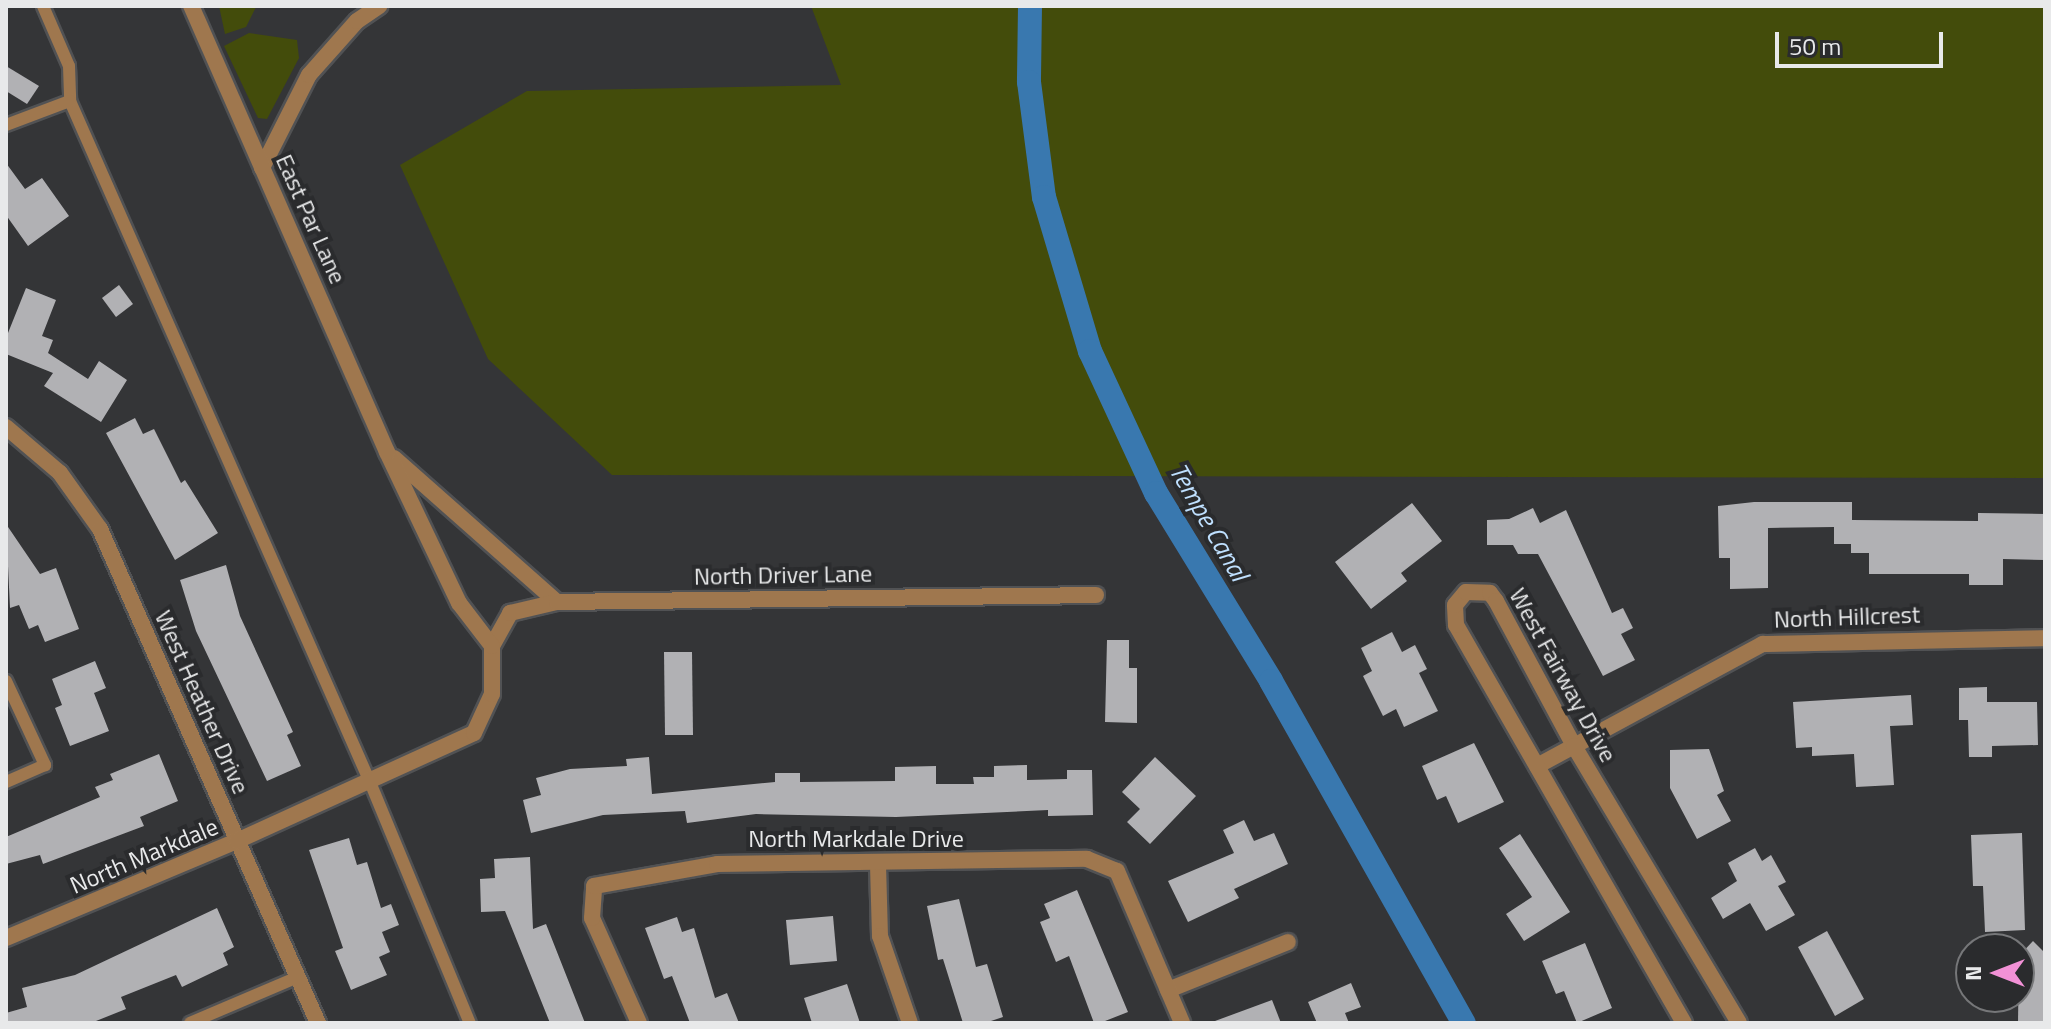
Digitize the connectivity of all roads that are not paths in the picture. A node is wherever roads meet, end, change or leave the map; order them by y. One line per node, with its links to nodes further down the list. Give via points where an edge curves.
1 (43, 6): 4 (lane, via 69,66)
2 (191, 6): 6 (street, East Par Lane)
3 (379, 6): 6 (street, via 357,21 309,75)
4 (70, 101): 5 (lane); 17 (lane)
5 (6, 125)
6 (262, 168): 8 (street, East Par Lane)
7 (6, 427): 18 (street, West Heather Drive, via 60,473 100,529)
8 (387, 452): 10 (street, East Par Lane); 12 (street, East Par Lane, via 459,603)
9 (1096, 595): 10 (street, North Driver Lane)
10 (557, 602): 12 (street, North Driver Lane, via 510,613)
11 (2045, 638): 14 (street, North Hillcrest, via 1763,644)
12 (492, 646): 17 (street, North Markdale, via 492,694 474,733)
13 (6, 681): 16 (lane, via 45,765)
14 (1574, 746): 15 (street, North Hillcrest); 15 (street, West Fairway Drive, via 1496,601 1478,589 1466,592 1455,605 1456,625); 31 (street, West Fairway Drive)
15 (1537, 766): 30 (street, West Fairway Drive)
16 (6, 782)
17 (370, 782): 18 (street, North Markdale); 26 (lane)
18 (237, 841): 20 (street, North Markdale); 22 (street, West Heather Drive)
19 (878, 865): 23 (street, North Markdale Drive, via 1087,859 1117,871); 27 (street, North Markdale Drive, via 717,864 594,886 592,918); 28 (street, via 880,936)
20 (6, 938)
21 (1288, 942): 23 (street)
22 (298, 977): 24 (lane); 25 (street, West Heather Drive)
23 (1168, 990): 29 (street)
24 (190, 1023)
25 (318, 1023)
26 (470, 1023)
27 (639, 1023)
28 (910, 1023)
29 (1182, 1023)
30 (1684, 1023)
31 (1739, 1023)

